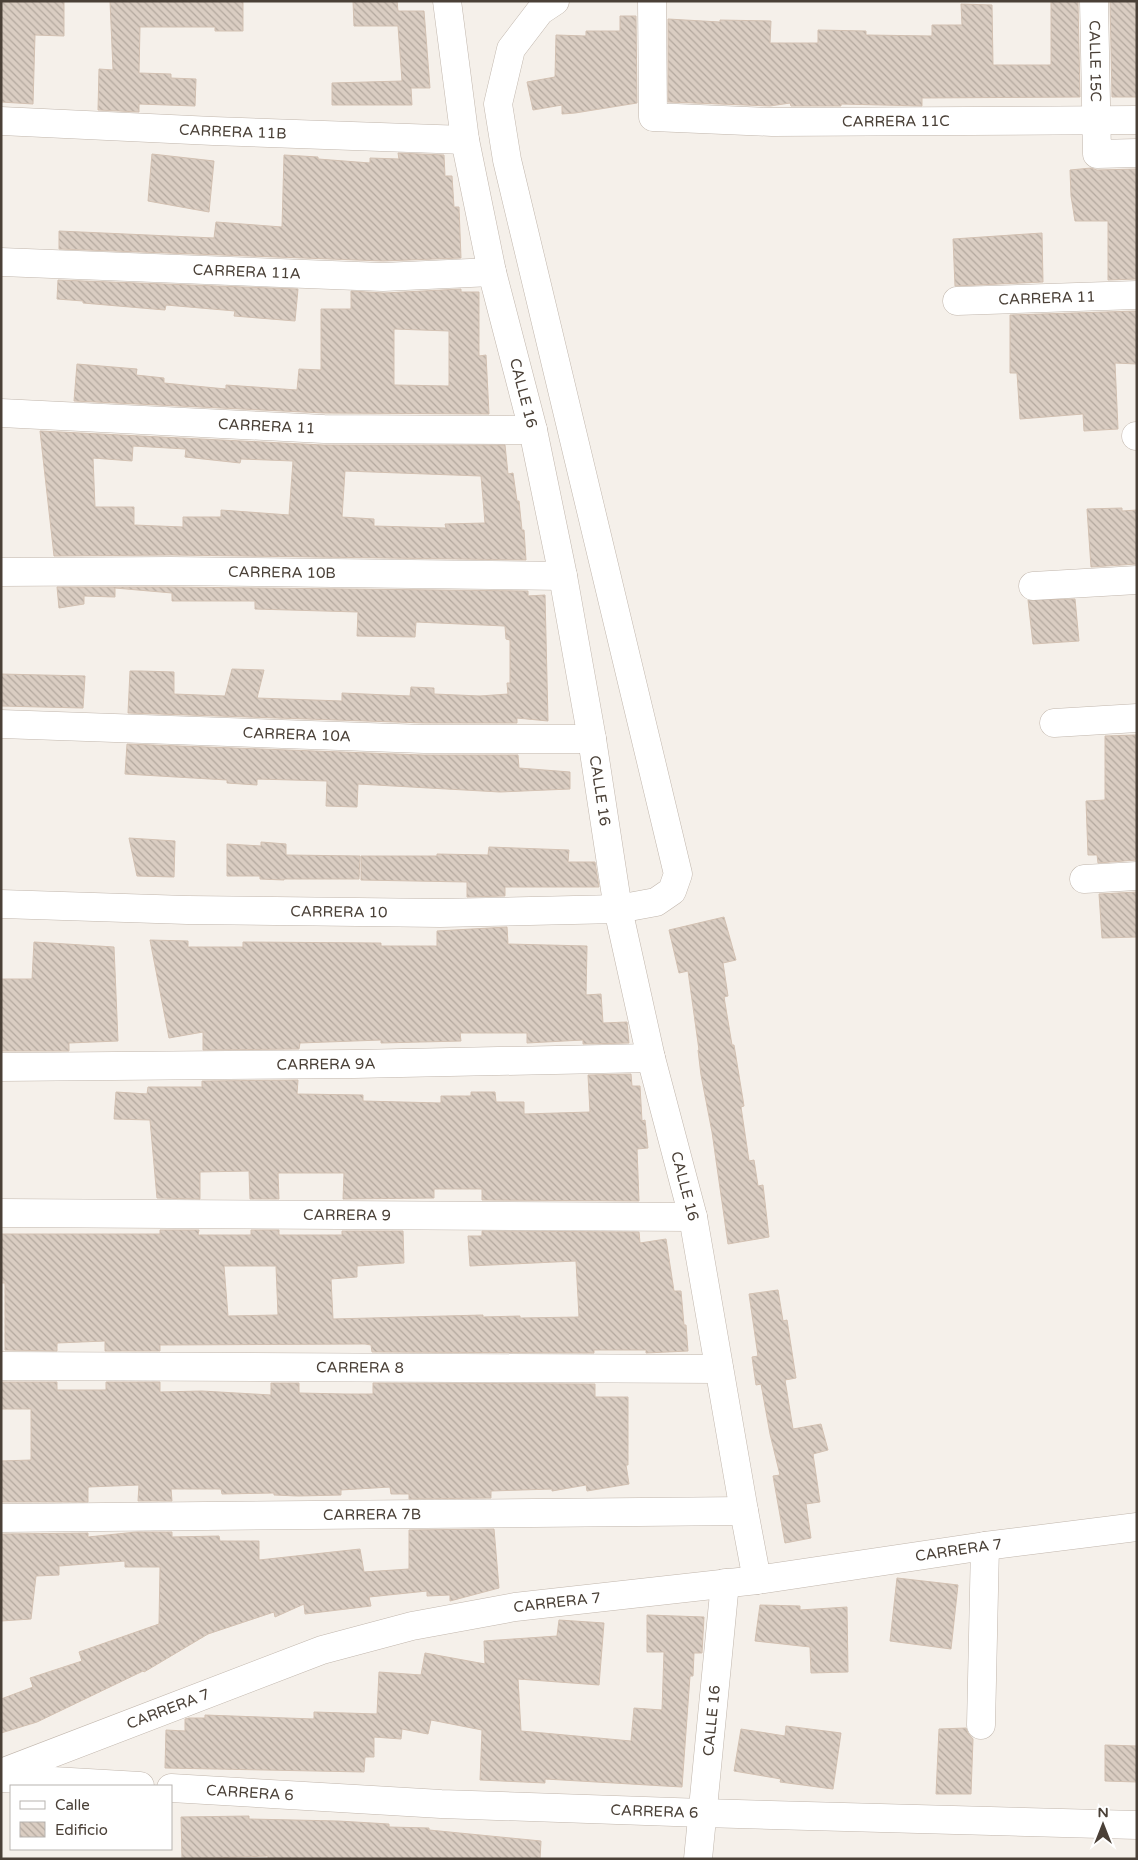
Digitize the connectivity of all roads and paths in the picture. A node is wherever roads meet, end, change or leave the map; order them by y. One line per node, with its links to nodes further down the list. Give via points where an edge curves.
1 (446, 1): 8 (street, CALLE 16)
2 (555, 1): 27 (street, CARRERA 10, via 540,11 511,49 498,104 509,170 678,874 672,891 656,902)
3 (652, 1): 6 (street, CARRERA 11C, via 653,117 772,122)
4 (1094, 1): 6 (street, CALLE 15C)
5 (1, 120): 8 (street, CARRERA 11B)
6 (1096, 120): 7 (street, CARRERA 11C); 9 (street, CALLE 15C, via 1097,154)
7 (1137, 120)
8 (465, 140): 11 (street, CALLE 16)
9 (1137, 153)
10 (1, 262): 11 (street, CARRERA 11A, via 383,277)
11 (492, 272): 15 (street, CALLE 16)
12 (1137, 295): 13 (street, CARRERA 11)
13 (957, 302)
14 (1, 413): 15 (street, CARRERA 11, via 324,429)
15 (533, 430): 17 (street, CALLE 16)
16 (1, 572): 17 (street, CARRERA 10B)
17 (563, 576): 23 (street, CALLE 16)
18 (1137, 580): 19 (street)
19 (1033, 586)
20 (1137, 718): 21 (street)
21 (1054, 723)
22 (1, 724): 23 (street, CARRERA 10A, via 424,739)
23 (592, 739): 27 (street, CALLE 16)
24 (1137, 876): 25 (street)
25 (1084, 879)
26 (1, 904): 27 (street, CARRERA 10, via 440,913)
27 (618, 908): 28 (street, CALLE 16)
28 (651, 1058): 29 (street, CARRERA 9A); 31 (street, CALLE 16)
29 (1, 1067)
30 (1, 1213): 31 (street, CARRERA 9)
31 (693, 1217): 33 (street, CALLE 16)
32 (1, 1366): 33 (street, CARRERA 8)
33 (719, 1368): 34 (street, CALLE 16)
34 (744, 1511): 35 (street, CARRERA 7B); 38 (street, CALLE 16)
35 (1, 1518)
36 (1137, 1527): 37 (street, CARRERA 7)
37 (985, 1546): 38 (street, CARRERA 7); 40 (street)
38 (758, 1580): 39 (street, CARRERA 7)
39 (725, 1583): 41 (street, CARRERA 7, via 515,1607 412,1626 322,1650); 45 (street, CALLE 16)
40 (981, 1725)
41 (1, 1773)
42 (1, 1778): 43 (street)
43 (123, 1785)
44 (172, 1788): 45 (street, CARRERA 6, via 441,1804)
45 (703, 1813): 46 (street, CARRERA 6); 47 (street, CALLE 16)
46 (1137, 1825)
47 (698, 1859)

